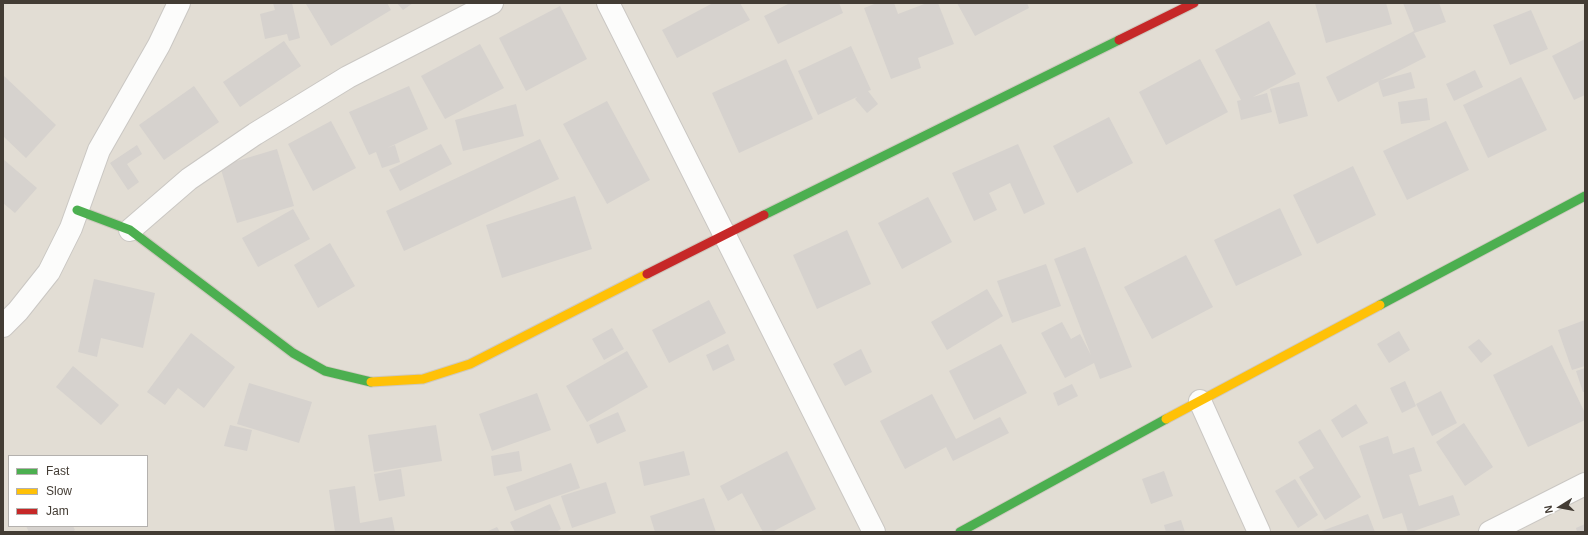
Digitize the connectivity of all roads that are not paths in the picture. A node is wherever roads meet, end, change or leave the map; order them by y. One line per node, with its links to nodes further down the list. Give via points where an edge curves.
1 (179, 3): 6 (street, via 159,45 99,150)
2 (492, 3): 7 (street, via 348,76 255,134 189,179)
3 (608, 3): 8 (street)
4 (1194, 3): 8 (street)
5 (1585, 196): 10 (street)
6 (77, 210): 7 (street); 9 (street, via 49,272)
7 (130, 230): 8 (street, via 293,352 325,371 369,382 422,379 470,364)
8 (725, 234): 12 (street)
9 (3, 326)
10 (1200, 402): 13 (street); 14 (street)
11 (1585, 484): 15 (street)
12 (874, 532)
13 (960, 532)
14 (1259, 532)
15 (1490, 532)

